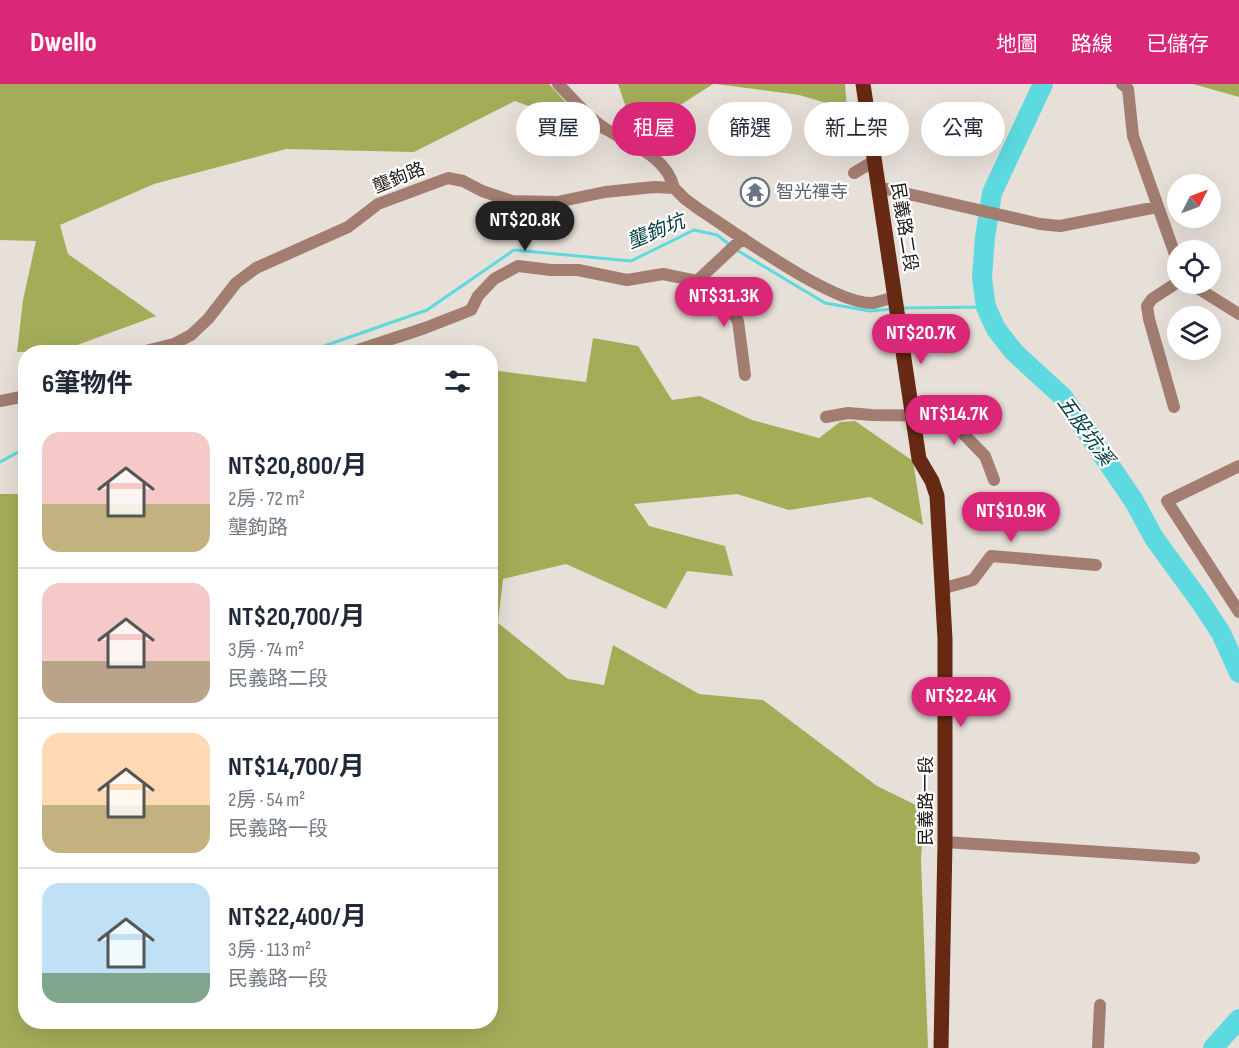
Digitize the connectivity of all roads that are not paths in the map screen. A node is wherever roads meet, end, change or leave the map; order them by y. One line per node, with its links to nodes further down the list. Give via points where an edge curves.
1 (558, 84): 7 (street, via 596,122 649,154 665,169)
2 (863, 84): 4 (main road, 民義路二段)
3 (1122, 84): 8 (street, via 1128,89 1133,136)
4 (874, 161): 5 (street); 6 (main road, 民義路二段)
5 (854, 173)
6 (878, 187): 8 (street, via 1060,226); 14 (main road, 民義路二段)
7 (674, 188): 10 (street); 16 (street, 壟鉤路, via 604,192 557,202 512,201 448,178 378,204 348,227 256,268 236,283 192,335)
8 (1157, 207): 9 (street)
9 (1169, 240)
10 (736, 244): 11 (street); 14 (street, via 851,299)
11 (697, 281): 17 (street, via 663,274 627,280 578,270 518,266 494,279 471,310); 18 (street, via 726,301 738,321)
12 (1167, 289): 21 (street, via 1147,306)
13 (1205, 294): 15 (street)
14 (896, 307): 22 (main road, 民義路二段)
15 (1239, 314)
16 (170, 345)
17 (373, 345)
18 (745, 375)
19 (18, 398): 20 (street)
20 (0, 401)
21 (1174, 407)
22 (912, 416): 23 (street, via 848,413); 25 (street, via 946,416 985,456); 27 (main road, 民義路一段, via 919,459 937,496)
23 (826, 417)
24 (1239, 466): 28 (street, via 1167,501)
25 (994, 480)
26 (1096, 565): 27 (street, via 991,556 973,580)
27 (941, 589): 29 (main road, 民義路一段, via 945,639)
28 (1239, 612)
29 (945, 842): 30 (street); 32 (main road, 民義路一段)
30 (1194, 858)
31 (1100, 1005): 33 (street)
32 (941, 1048)
33 (1098, 1048)

